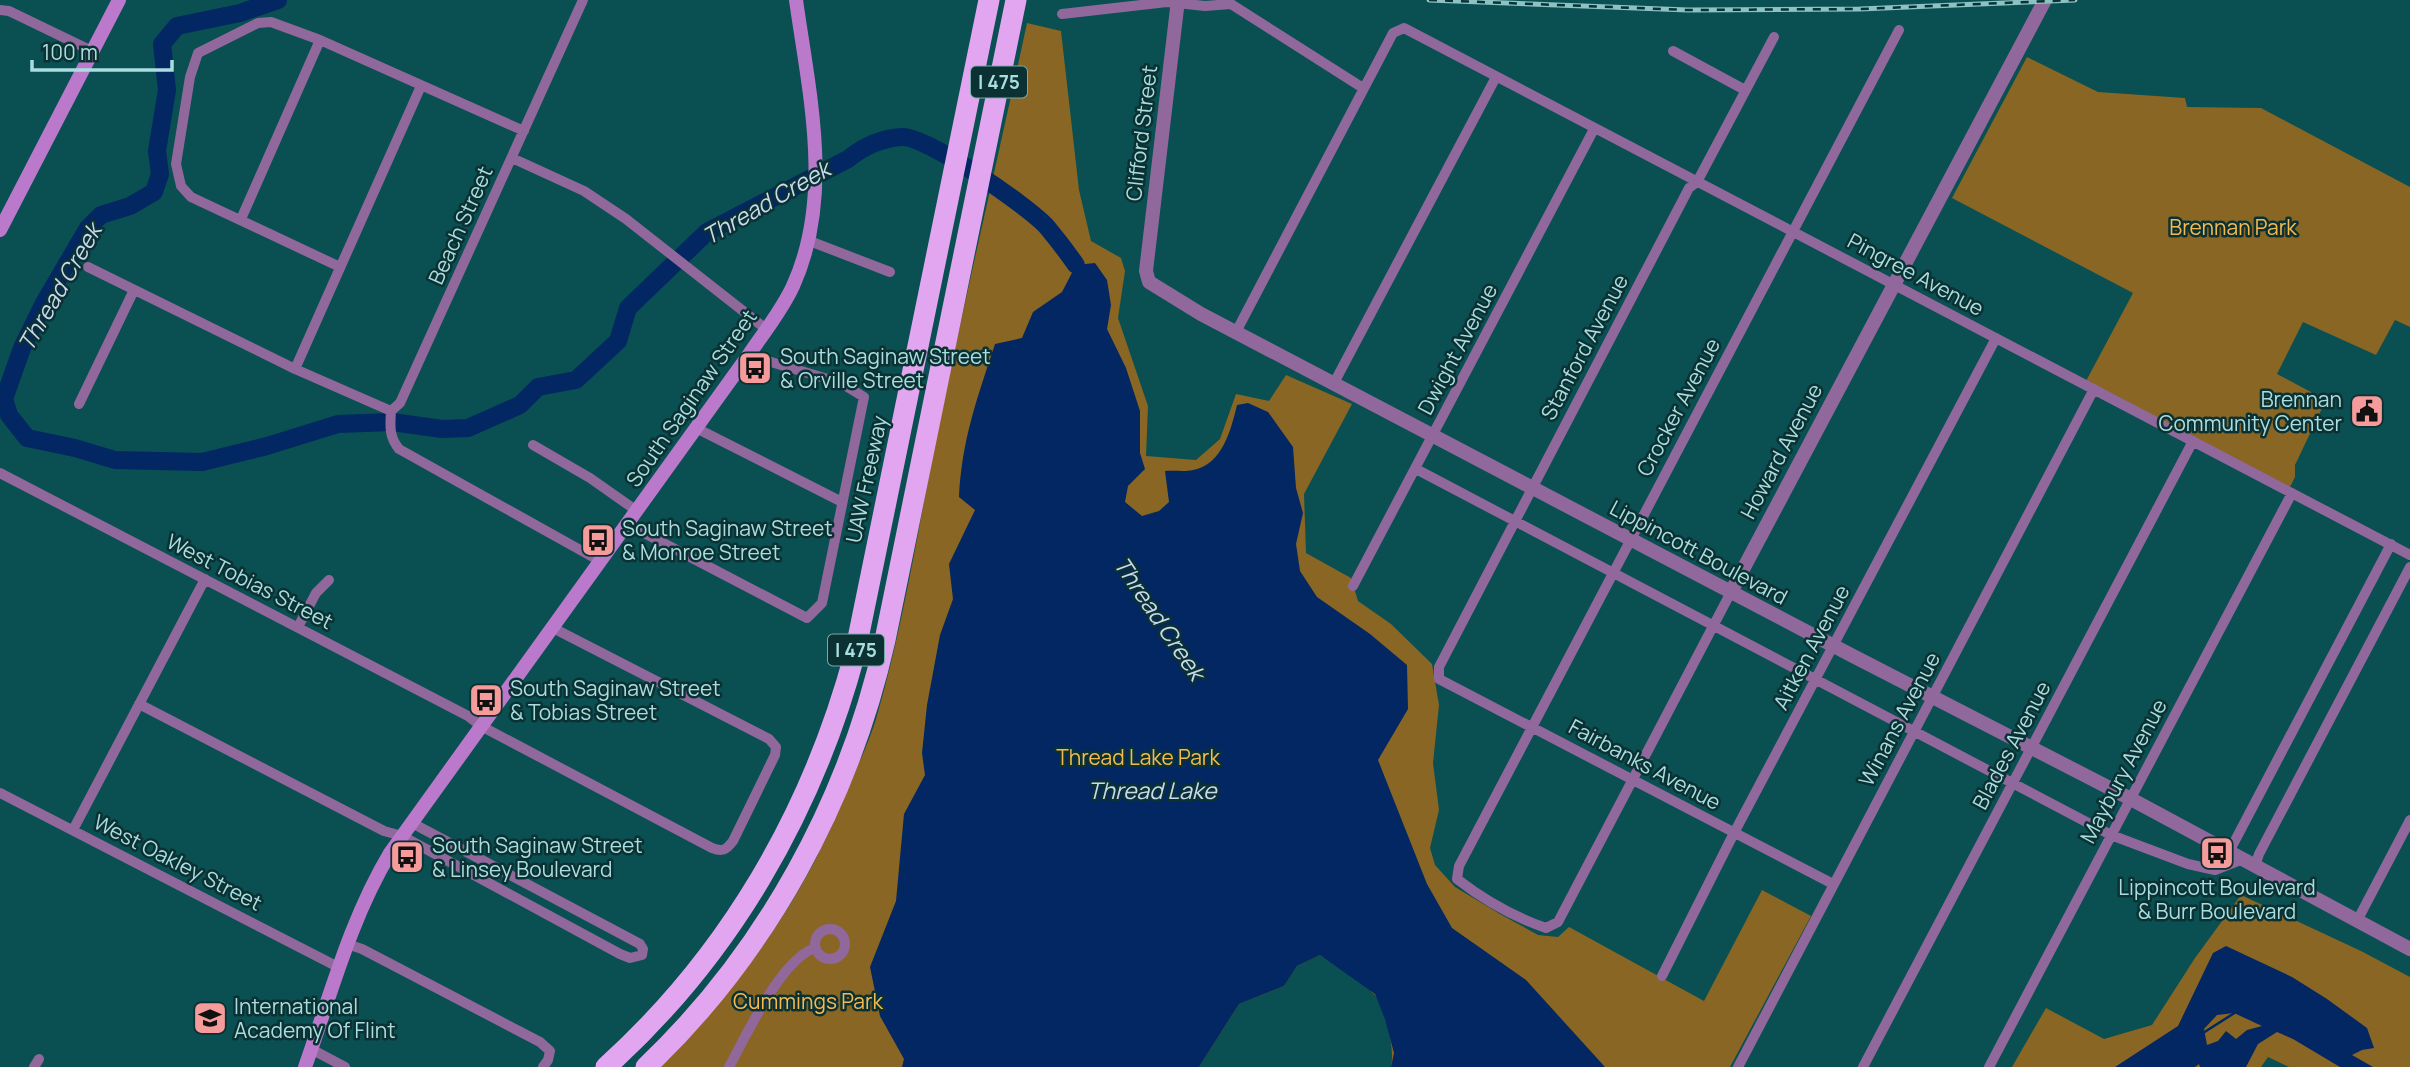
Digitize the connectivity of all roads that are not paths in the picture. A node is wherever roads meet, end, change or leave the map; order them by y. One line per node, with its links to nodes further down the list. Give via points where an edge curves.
1 (119, 0): 14 (main road)
2 (583, 0): 20 (street, Beach Street)
3 (796, 0): 26 (main road, South Saginaw Street, via 815,154 815,193)
4 (989, 0): 102 (highway, UAW Freeway / I 475, via 855,653 825,749 793,822 741,911 683,989)
5 (1016, 0): 103 (highway, I 475, via 885,640 851,758 812,844 760,932 710,998)
6 (2045, 0): 31 (street, Howard Avenue)
7 (1178, 1): 9 (street); 17 (street, via 1231,4); 29 (street, Clifford Street)
8 (0, 10): 14 (street)
9 (1062, 13)
10 (1899, 30): 25 (street, Crocker Avenue)
11 (1774, 37): 18 (street, Stanford Avenue)
12 (320, 40): 16 (street); 23 (street); 23 (street, via 271,22 258,23 198,53 194,61 176,164 178,178 191,197)
13 (1673, 51): 18 (street)
14 (94, 52): 24 (main road)
15 (1496, 76): 17 (street, Pingree Avenue, via 1404,28 1392,33); 19 (street, Pingree Avenue); 38 (street)
16 (421, 86): 20 (street); 28 (street)
17 (1363, 88): 34 (street)
18 (1745, 90): 22 (street, Stanford Avenue)
19 (1594, 129): 22 (street, Pingree Avenue); 43 (street, Dwight Avenue)
20 (524, 131): 21 (street, Beach Street)
21 (512, 158): 33 (street, via 584,191 626,219); 41 (street, Beach Street, via 400,403)
22 (1697, 182): 25 (street, Pingree Avenue); 48 (street, Stanford Avenue, via 1689,188)
23 (242, 219): 28 (street)
24 (0, 230)
25 (1792, 231): 31 (street, Pingree Avenue); 54 (street, Crocker Avenue)
26 (807, 240): 30 (street); 33 (main road, South Saginaw Street, via 794,283)
27 (88, 267): 32 (street)
28 (341, 267): 37 (street)
29 (1146, 271): 34 (street, Lippincott Boulevard, via 1150,282 1170,297)
30 (890, 272)
31 (1893, 284): 35 (street, Pingree Avenue); 63 (street, Howard Avenue)
32 (134, 289): 37 (street); 40 (street)
33 (766, 329): 36 (main road, South Saginaw Street)
34 (1236, 332): 38 (street, Lippincott Boulevard)
35 (1996, 338): 39 (street, Pingree Avenue); 67 (street, Aitken Avenue)
36 (750, 353): 42 (main road, South Saginaw Street); 50 (street, via 841,383 864,397)
37 (295, 369): 41 (street)
38 (1334, 383): 43 (street, Lippincott Boulevard)
39 (2094, 389): 44 (street, Pingree Avenue); 70 (street, Winans Avenue)
40 (79, 404)
41 (391, 411): 57 (street, Beach Street, via 390,431 399,449)
42 (695, 428): 50 (street); 51 (main road, South Saginaw Street)
43 (1433, 435): 46 (street, Dwight Avenue); 48 (street, Lippincott Boulevard)
44 (2193, 441): 49 (street, Pingree Avenue); 75 (street, Blades Avenue)
45 (533, 445): 51 (street)
46 (1416, 469): 52 (street); 62 (street, Dwight Avenue)
47 (0, 472): 60 (street, West Tobias Street)
48 (1533, 488): 52 (street, Stanford Avenue); 54 (street, Lippincott Boulevard)
49 (2292, 493): 55 (street, Pingree Avenue); 79 (street, Maybury Avenue)
50 (842, 502): 53 (street, via 822,603 807,618)
51 (637, 511): 53 (main road, South Saginaw Street)
52 (1514, 521): 59 (street); 68 (street, Stanford Avenue, via 1439,667)
53 (627, 524): 57 (main road, South Saginaw Street)
54 (1630, 540): 59 (street, Crocker Avenue); 63 (street, Lippincott Boulevard)
55 (2391, 544): 56 (street, Pingree Avenue); 86 (street)
56 (2410, 555)
57 (600, 561): 66 (main road, South Saginaw Street)
58 (2410, 567): 87 (street, via 2259,854)
59 (1612, 573): 64 (street); 73 (street, Crocker Avenue)
60 (205, 579): 65 (street, West Tobias Street); 71 (street)
61 (329, 580): 65 (street)
62 (1353, 586)
63 (1731, 592): 64 (street, Howard Avenue); 67 (street, Lippincott Boulevard)
64 (1714, 626): 69 (street); 76 (street, Howard Avenue)
65 (298, 627): 72 (street, West Tobias Street)
66 (554, 628): 72 (main road, South Saginaw Street); 72 (street, West Tobias Street, via 769,738 775,754 733,841 721,851 712,848)
67 (1833, 645): 69 (street, Aitken Avenue); 70 (street, Lippincott Boulevard)
68 (1439, 679): 73 (street, Fairbanks Avenue)
69 (1815, 680): 74 (street); 83 (street, Aitken Avenue)
70 (1932, 697): 74 (street, Winans Avenue); 75 (street, Lippincott Boulevard)
71 (139, 704): 82 (street); 85 (street, via 384,831)
72 (481, 726): 81 (main road, South Saginaw Street)
73 (1532, 727): 76 (street, Fairbanks Avenue); 92 (street, Crocker Avenue, via 1459,866 1457,879 1521,919 1546,928)
74 (1915, 730): 77 (street); 88 (street, Winans Avenue)
75 (2031, 748): 77 (street, Blades Avenue); 79 (street, Lippincott Boulevard)
76 (1633, 778): 83 (street, Fairbanks Avenue); 92 (street, Howard Avenue)
77 (2013, 783): 84 (street); 106 (street, Blades Avenue)
78 (0, 793): 82 (street, West Oakley Street)
79 (2129, 797): 84 (street, Maybury Avenue); 86 (street, Lippincott Boulevard)
80 (2410, 820): 91 (street)
81 (412, 822): 85 (main road, South Saginaw Street); 89 (street)
82 (73, 830): 96 (street, West Oakley Street)
83 (1734, 833): 88 (street, Fairbanks Avenue); 97 (street, Aitken Avenue)
84 (2111, 835): 87 (street, via 2215,870); 107 (street, Maybury Avenue)
85 (402, 836): 90 (street); 93 (main road, South Saginaw Street, via 367,893)
86 (2229, 852): 87 (street, Lippincott Boulevard)
87 (2249, 863): 91 (street, Lippincott Boulevard)
88 (1833, 884): 105 (street, Winans Avenue)
89 (542, 894): 90 (street); 90 (street, via 640,944 642,955 630,958)
90 (534, 908)
91 (2357, 921): 95 (street, Lippincott Boulevard)
92 (1558, 922)
93 (347, 944): 96 (main road, South Saginaw Street); 101 (street, via 544,1045 550,1051)
94 (816, 948): 104 (street, via 800,957 777,985)
95 (2410, 949)
96 (338, 967): 98 (main road, South Saginaw Street)
97 (1662, 975)
98 (311, 1049): 99 (main road, South Saginaw Street); 100 (street)
99 (305, 1067)
100 (345, 1067)
101 (543, 1067)
102 (606, 1067)
103 (646, 1067)
104 (730, 1067)
105 (1738, 1067)
106 (1863, 1067)
107 (1989, 1067)

